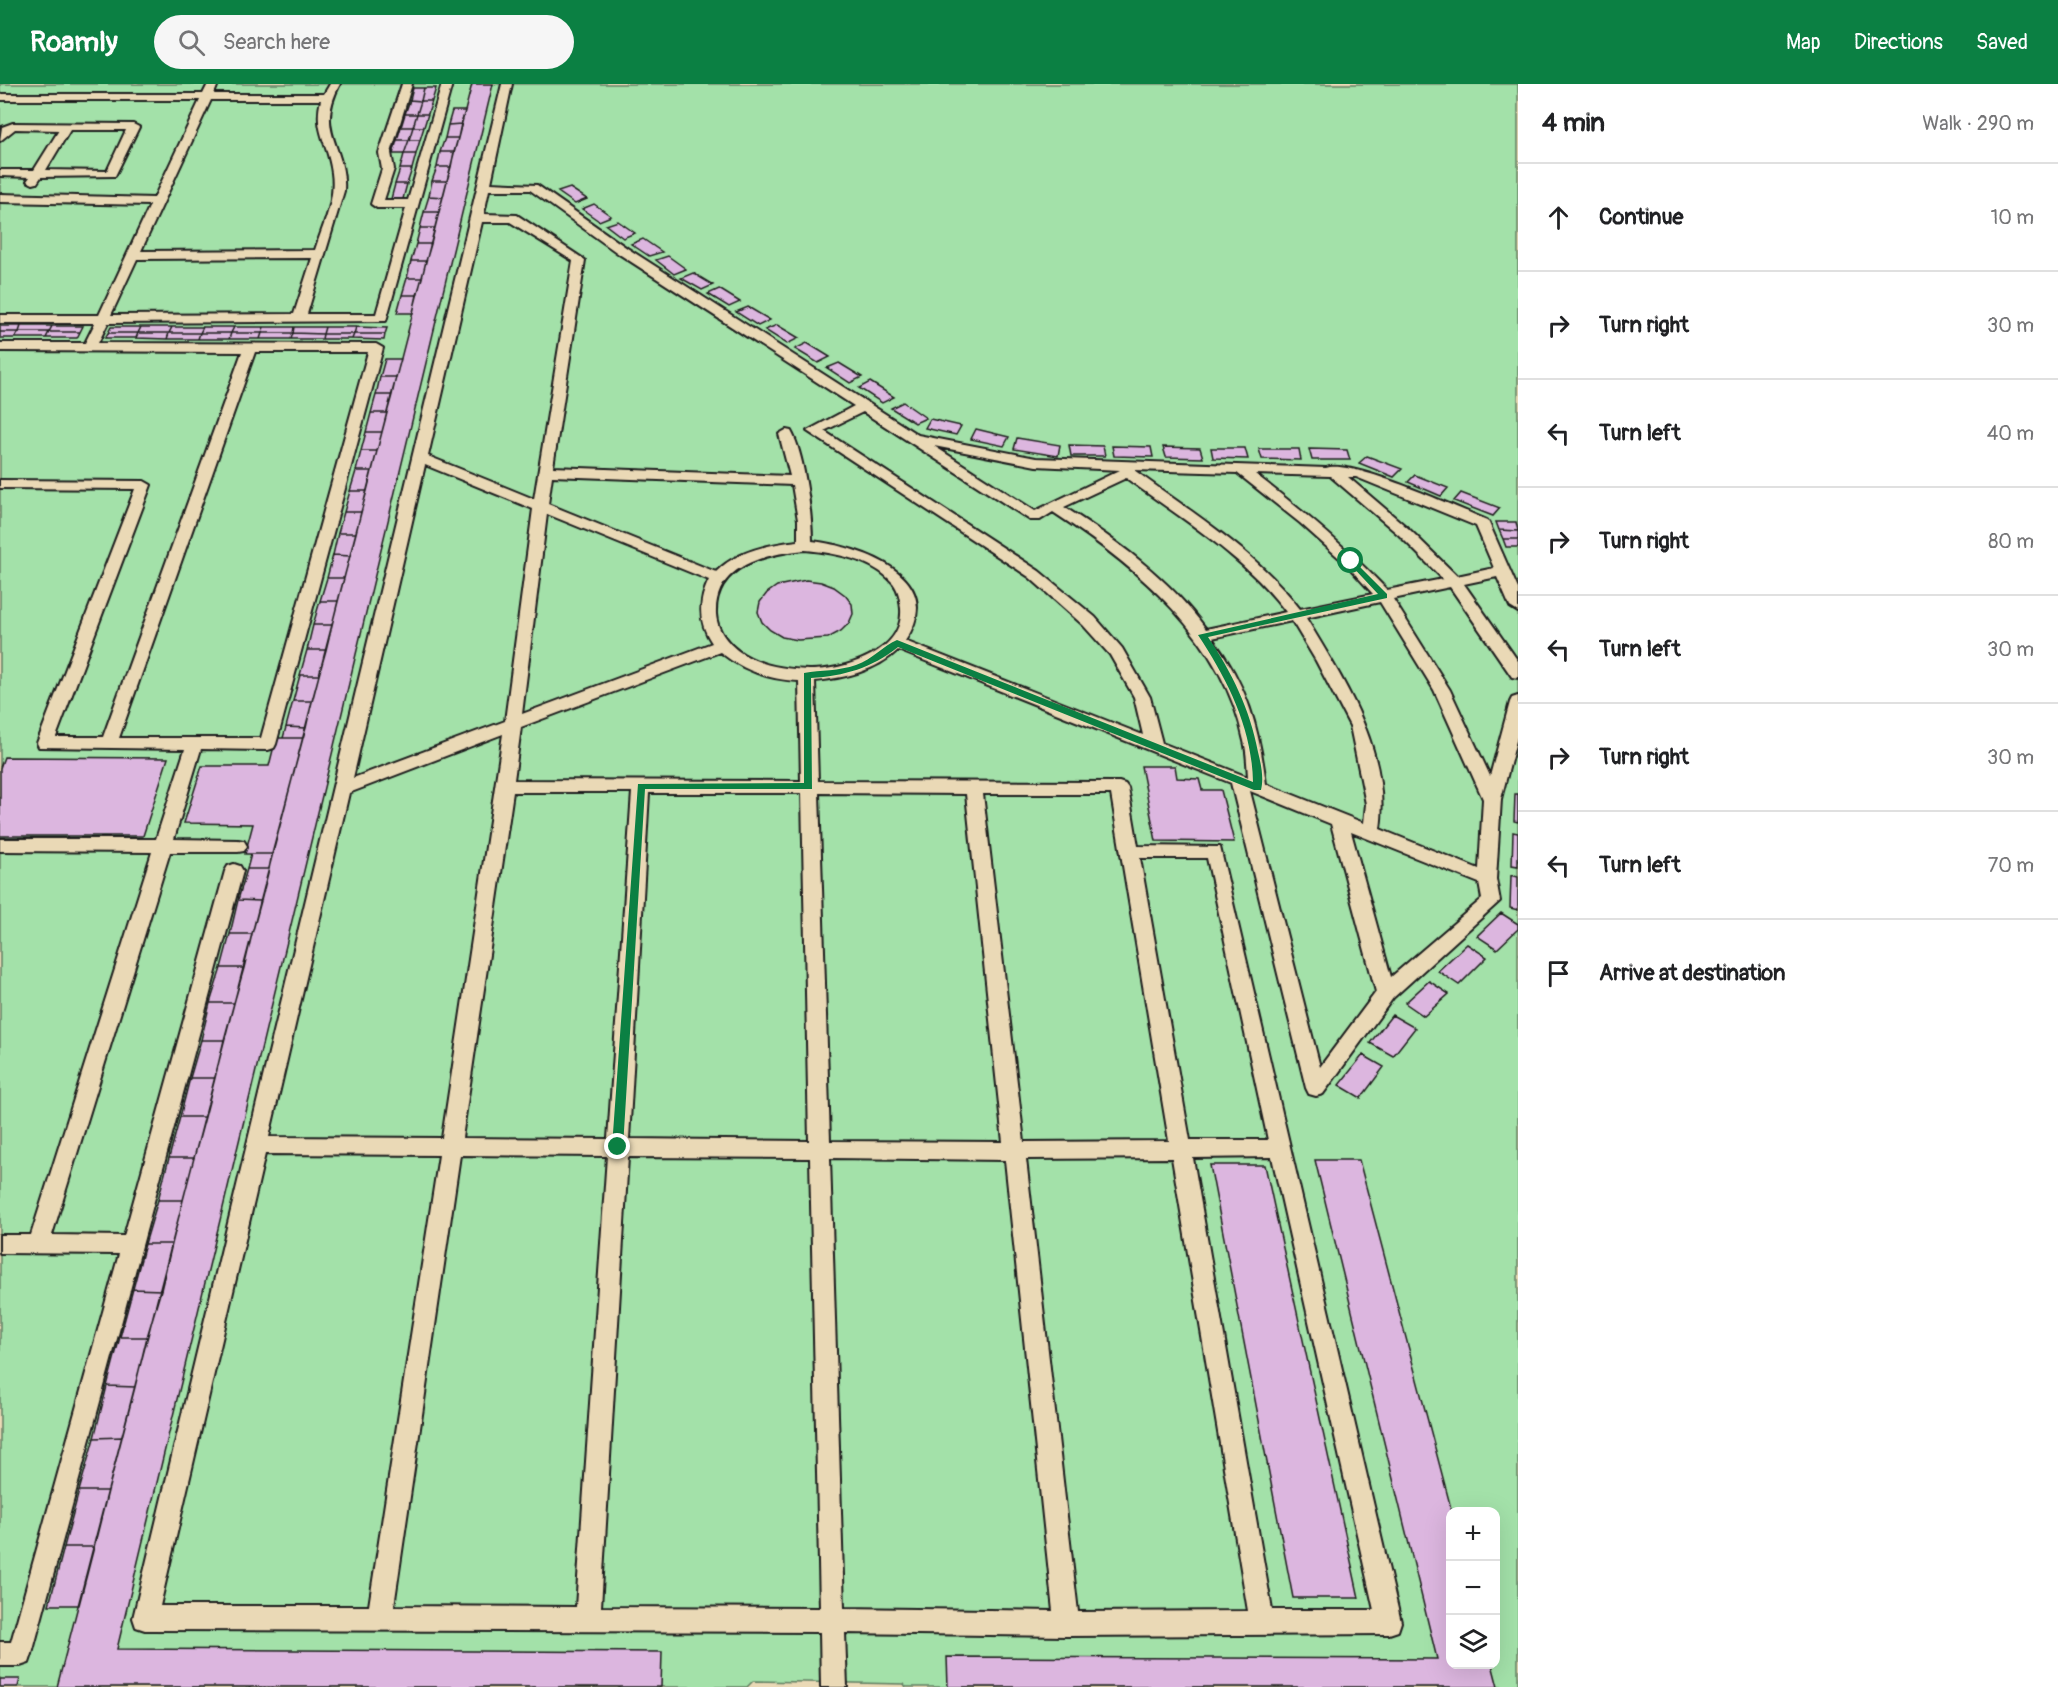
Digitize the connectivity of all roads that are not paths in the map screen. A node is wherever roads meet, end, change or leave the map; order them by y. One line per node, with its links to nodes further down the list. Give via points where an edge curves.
1 (213, 84): 7 (lane)
2 (335, 84): 8 (lane)
3 (407, 84): 17 (lane, via 385,153 388,169 376,204)
4 (447, 84): 17 (lane)
5 (507, 84): 13 (lane)
6 (0, 97): 7 (lane)
7 (207, 97): 8 (lane); 16 (lane)
8 (327, 97): 19 (lane, via 323,120 337,169 339,194)
9 (66, 127): 10 (lane, via 13,126); 12 (lane); 12 (lane, via 133,127 111,174)
10 (0, 138)
11 (0, 173): 12 (lane)
12 (38, 173): 15 (lane)
13 (485, 186): 18 (lane); 27 (lane, via 533,187 623,251)
14 (0, 198): 15 (lane)
15 (22, 199): 16 (lane)
16 (157, 202): 20 (lane)
17 (412, 204): 21 (lane, via 381,318)
18 (477, 218): 30 (lane); 34 (lane, via 513,218 579,260)
19 (319, 254): 20 (lane); 21 (lane)
20 (133, 255): 23 (lane)
21 (299, 318): 23 (lane)
22 (0, 319): 23 (lane)
23 (102, 320): 25 (lane)
24 (0, 347): 25 (lane)
25 (90, 347): 26 (lane)
26 (250, 348): 53 (lane); 54 (lane, via 376,348 268,744)
27 (863, 407): 29 (lane); 55 (lane, via 814,431 1034,574 1089,621 1116,652 1142,696)
28 (786, 434): 35 (lane)
29 (912, 437): 32 (lane, via 1036,462); 37 (lane, via 1035,517)
30 (420, 458): 38 (lane); 61 (lane)
31 (1239, 468): 32 (lane); 33 (lane); 43 (lane, via 1305,520)
32 (1126, 469): 37 (lane); 45 (lane, via 1245,558)
33 (1331, 470): 40 (lane, via 1358,472 1482,523); 42 (lane)
34 (545, 471): 35 (lane); 38 (lane)
35 (798, 481): 39 (lane)
36 (0, 484): 53 (lane, via 144,485 45,743)
37 (1053, 506): 46 (lane, via 1098,533 1137,564 1173,597)
38 (541, 507): 41 (lane); 52 (lane)
39 (805, 545): 41 (lane, via 755,554 734,564); 47 (lane, via 853,552 891,574 904,590 909,608 907,626)
40 (1501, 571): 42 (lane); 44 (lane)
41 (718, 578): 48 (lane, via 707,600 708,623)
42 (1454, 581): 43 (lane); 49 (lane)
43 (1384, 596): 45 (lane); 63 (lane, via 1442,690)
44 (1518, 607)
45 (1296, 615): 46 (lane); 65 (lane, via 1358,726 1375,804)
46 (1202, 635): 60 (lane, via 1239,699 1250,734)
47 (897, 643): 50 (lane, via 859,667 834,674); 55 (lane)
48 (722, 645): 50 (lane, via 758,667); 52 (lane)
49 (1518, 674)
50 (807, 675): 59 (lane)
51 (1518, 702): 63 (lane)
52 (514, 723): 57 (lane); 61 (lane)
53 (109, 743): 54 (lane)
54 (195, 743): 67 (lane)
55 (1154, 746): 56 (lane)
56 (1238, 779): 60 (lane); 72 (lane, via 1316,1088)
57 (505, 786): 58 (lane); 74 (lane)
58 (641, 786): 59 (lane); 75 (lane)
59 (809, 787): 62 (lane); 76 (lane)
60 (1258, 787): 64 (lane)
61 (342, 789): 73 (lane)
62 (974, 789): 69 (lane, via 1119,788); 79 (lane)
63 (1491, 799): 71 (lane)
64 (1339, 820): 65 (lane); 72 (lane)
65 (1371, 833): 71 (lane)
66 (0, 844): 67 (lane)
67 (163, 845): 68 (lane); 81 (lane)
68 (238, 846)
69 (1131, 852): 77 (lane, via 1214,852); 78 (lane)
70 (234, 871): 82 (lane)
71 (1487, 879): 72 (lane, via 1491,901)
72 (1386, 993)
73 (258, 1145): 74 (lane); 83 (lane, via 145,1618)
74 (452, 1147): 75 (lane); 83 (lane)
75 (618, 1147): 76 (lane); 84 (lane)
76 (819, 1148): 79 (lane); 85 (lane)
77 (1280, 1148): 78 (lane); 86 (lane, via 1389,1622)
78 (1181, 1150): 79 (lane); 86 (lane)
79 (1014, 1151): 87 (lane)
80 (0, 1244): 81 (lane)
81 (38, 1245): 82 (lane)
82 (131, 1245): 88 (lane, via 20,1654)
83 (380, 1618): 84 (lane)
84 (588, 1619): 85 (lane)
85 (831, 1620): 87 (lane); 89 (lane)
86 (1262, 1621): 87 (lane)
87 (1068, 1624)
88 (0, 1654)
89 (834, 1687)

